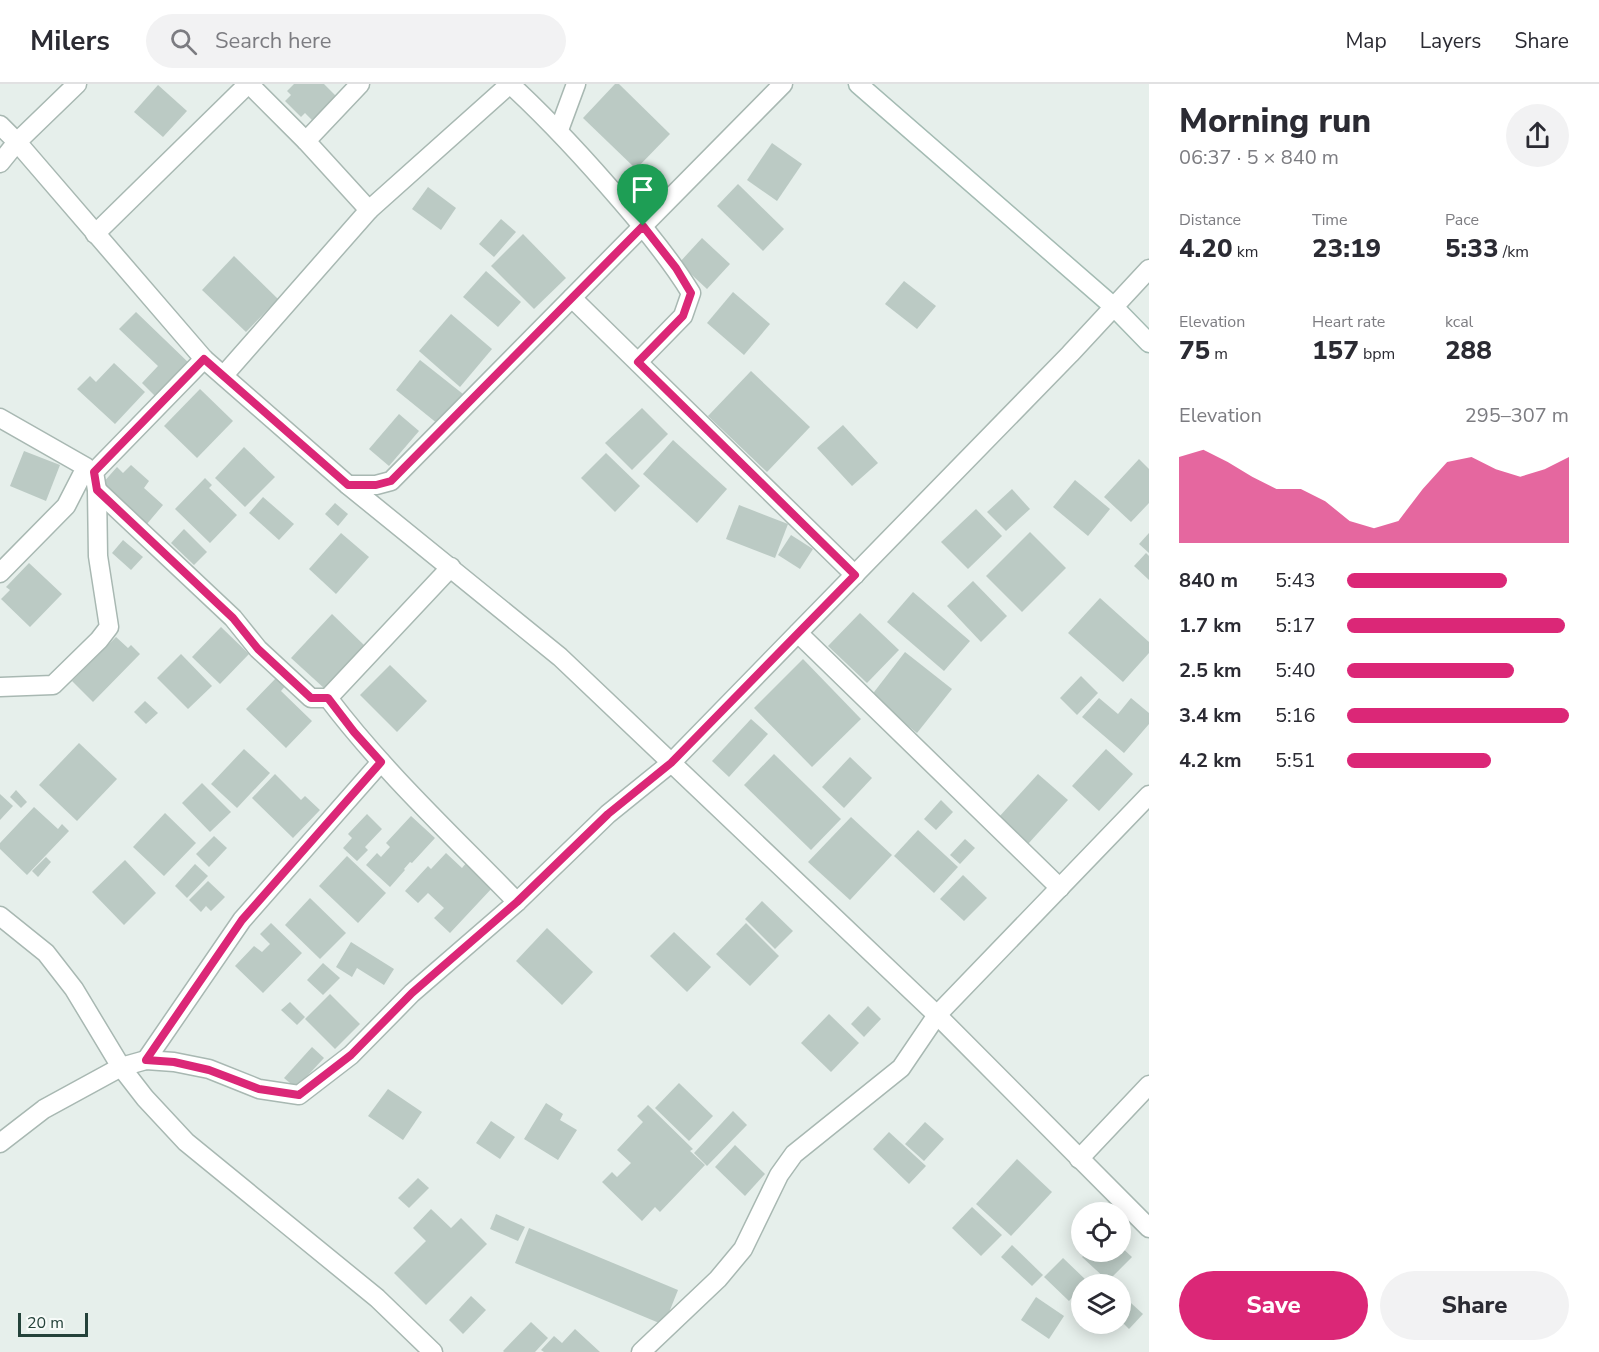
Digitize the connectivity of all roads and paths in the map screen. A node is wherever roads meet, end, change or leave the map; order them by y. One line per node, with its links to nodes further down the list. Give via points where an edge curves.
1 (77, 84): 11 (street)
2 (248, 84): 10 (street); 15 (street)
3 (360, 84): 10 (street)
4 (510, 84): 9 (street); 13 (street)
5 (576, 84): 9 (street)
6 (783, 84): 14 (street)
7 (858, 84): 18 (street)
8 (0, 125): 11 (street)
9 (559, 130): 14 (street)
10 (306, 141): 13 (street)
11 (17, 142): 12 (street); 15 (street)
12 (0, 163)
13 (369, 210): 22 (street)
14 (643, 226): 17 (street); 21 (street, via 691,293 683,316)
15 (94, 234): 20 (street)
16 (1149, 269): 18 (street)
17 (572, 298): 21 (street); 24 (street, via 391,481)
18 (1114, 307): 19 (street); 28 (street)
19 (1149, 343)
20 (204, 359): 22 (street); 25 (street, via 94,472)
21 (638, 362): 28 (street)
22 (224, 375): 24 (street)
23 (0, 418): 27 (street, via 86,467 66,506)
24 (348, 485): 26 (street)
25 (97, 490): 30 (street, via 98,556 109,627 53,685); 31 (street, via 233,618 258,649 311,698)
26 (451, 567): 31 (street); 33 (street, via 560,657)
27 (0, 573)
28 (855, 575): 29 (street)
29 (798, 633): 33 (street); 35 (street)
30 (0, 687)
31 (328, 698): 32 (street)
32 (381, 762): 36 (street); 39 (street, via 242,920)
33 (671, 763): 36 (street, via 608,814); 38 (street)
34 (1149, 795): 35 (street)
35 (1060, 888): 38 (street)
36 (517, 902): 39 (street, via 412,993 351,1055 299,1095 259,1089 209,1070)
37 (0, 916): 40 (street, via 46,953 74,989)
38 (937, 1015): 43 (street); 46 (street, via 902,1068 794,1154 737,1256)
39 (146, 1060): 40 (street)
40 (121, 1067): 42 (street, via 44,1109); 45 (street, via 186,1142 377,1298)
41 (1149, 1085): 43 (street)
42 (0, 1143)
43 (1079, 1159): 44 (street)
44 (1149, 1228)
45 (433, 1352)
46 (641, 1352)

